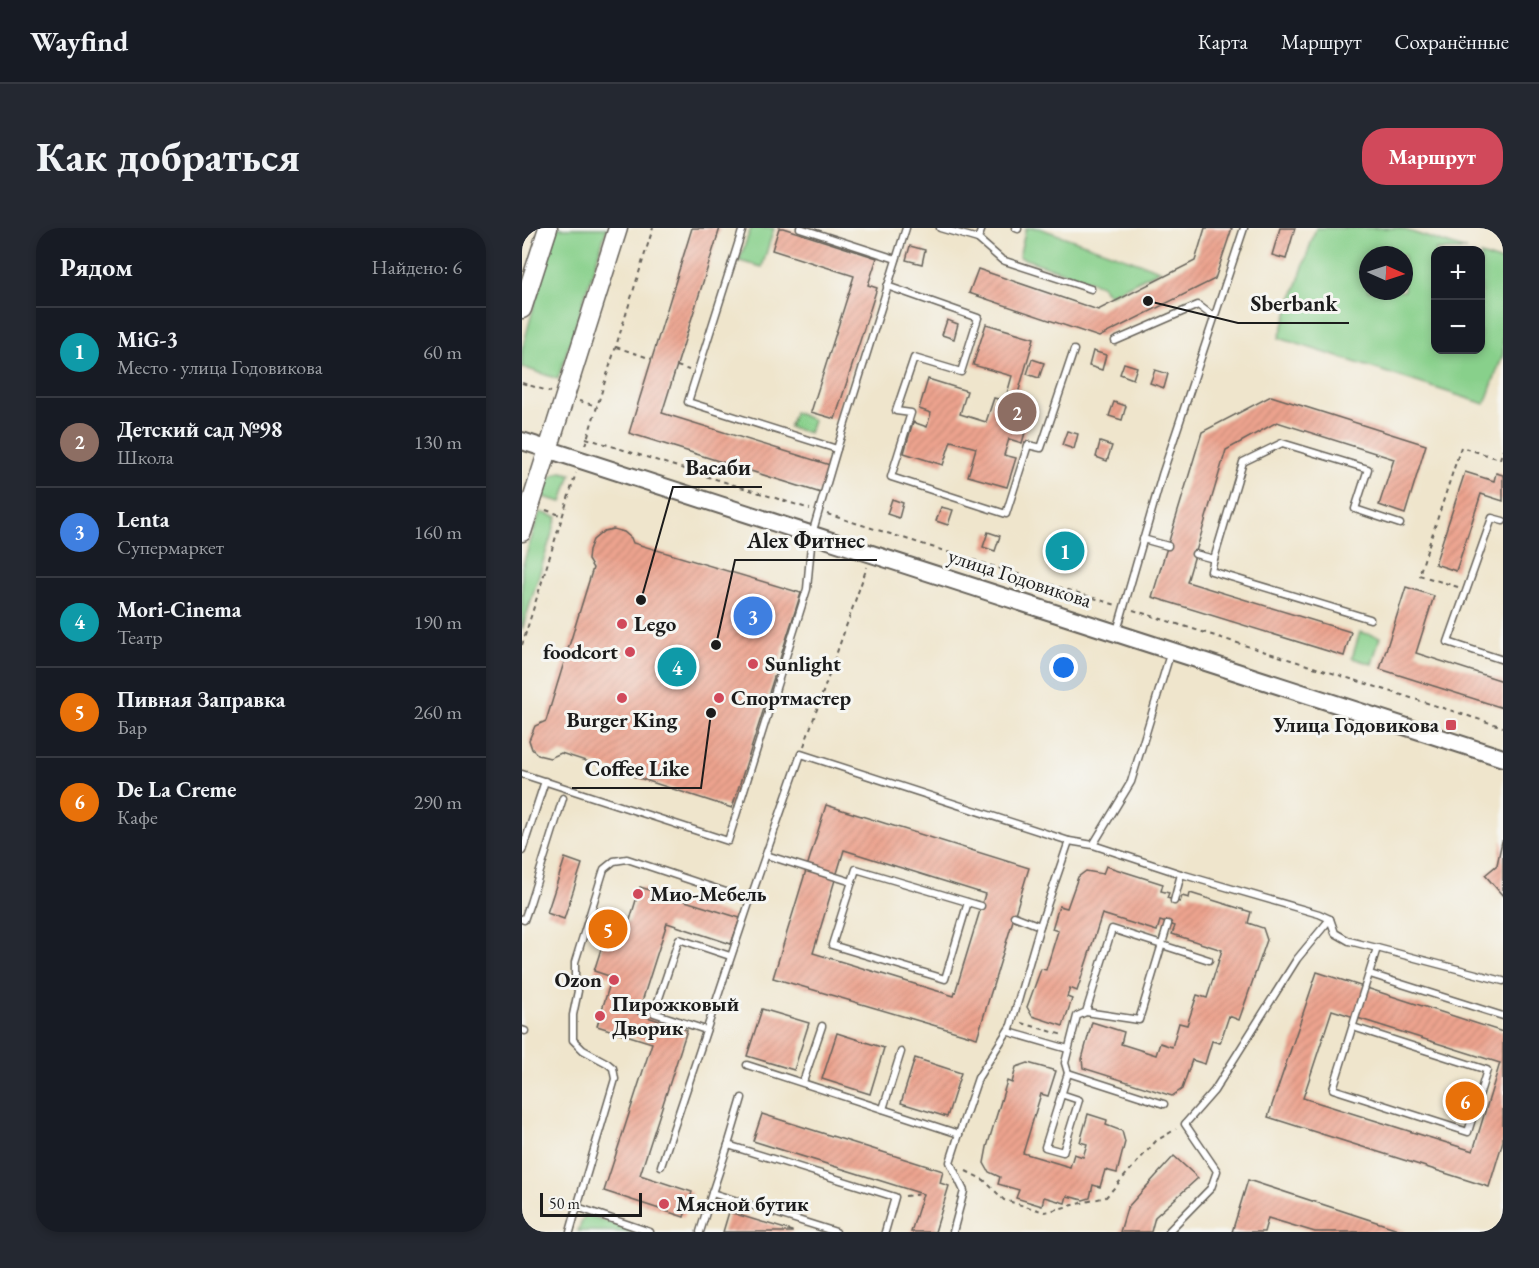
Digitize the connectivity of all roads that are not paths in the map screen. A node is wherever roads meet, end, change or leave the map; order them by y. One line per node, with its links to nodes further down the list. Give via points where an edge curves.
1 (548, 228): 13 (main road)
2 (618, 228): 19 (main road)
3 (743, 228): 18 (lane, via 688,402)
4 (800, 228): 10 (lane)
5 (906, 228): 10 (lane)
6 (940, 228): 9 (lane)
7 (982, 228): 9 (lane)
8 (1244, 228): 14 (lane)
9 (978, 239): 12 (lane, via 1002,260)
10 (896, 259): 11 (lane)
11 (887, 286): 16 (lane, via 978,318 961,372 914,358 896,411 911,413 891,477 1006,514 1028,445 1041,448); 18 (lane)
12 (1091, 289)
13 (522, 309)
14 (1214, 317): 15 (lane, via 1198,305); 24 (lane)
15 (1114, 341)
16 (1074, 350)
17 (522, 441): 19 (street, улица Годовикова)
18 (837, 449): 23 (lane)
19 (548, 450): 22 (main road); 23 (street, улица Годовикова)
20 (1503, 521): 31 (lane, via 1492,518 1448,642)
21 (1400, 524): 27 (lane, via 1355,509 1368,470 1282,443 1243,462)
22 (522, 531)
23 (812, 534): 29 (street, улица Годовикова); 34 (lane, via 807,589 728,841)
24 (1143, 539): 25 (lane); 29 (lane)
25 (1168, 546)
26 (1195, 554): 27 (lane)
27 (1214, 559): 28 (lane, via 1211,571)
28 (1370, 619)
29 (1116, 633): 30 (street, улица Годовикова)
30 (1171, 651): 32 (street, улица Годовикова); 37 (lane, via 1131,782)
31 (1503, 660)
32 (1503, 758)
33 (522, 774): 34 (lane)
34 (545, 781): 38 (lane)
35 (563, 798): 47 (lane)
36 (1069, 841): 37 (lane); 39 (lane, via 801,754); 50 (lane)
37 (1093, 845): 40 (lane)
38 (522, 851)
39 (766, 855): 41 (lane); 42 (lane)
40 (1181, 874): 43 (lane); 48 (lane)
41 (852, 882): 44 (lane, via 856,869); 44 (lane, via 832,945 945,979)
42 (750, 900): 53 (lane); 76 (lane, via 627,859 614,861 604,869 575,962 578,991 573,1040 613,1068 615,1079)
43 (1174, 901)
44 (968, 902): 45 (lane)
45 (981, 906)
46 (1014, 916): 50 (lane)
47 (522, 919)
48 (1330, 919): 52 (lane, via 1335,933); 83 (lane, via 1297,959 1214,1091 1185,1124 1217,1171 1211,1188)
49 (1168, 924): 51 (lane)
50 (1040, 926): 60 (lane)
51 (1162, 945): 54 (lane); 57 (lane, via 1139,1020); 57 (lane, via 1112,929)
52 (1377, 948): 55 (lane); 56 (lane)
53 (730, 956): 62 (lane); 62 (lane, via 679,939 654,1013)
54 (1209, 960)
55 (1370, 974): 58 (lane); 61 (lane)
56 (1503, 981)
57 (1086, 1012): 63 (lane, via 1077,1016)
58 (1503, 1016)
59 (822, 1026): 67 (lane)
60 (1010, 1027): 63 (lane, via 1009,1032); 72 (lane, via 978,1078)
61 (1353, 1027): 61 (lane, via 1333,1089 1468,1132 1487,1070)
62 (706, 1030): 74 (lane)
63 (1068, 1049): 66 (lane)
64 (901, 1052): 71 (lane)
65 (747, 1065): 67 (lane)
66 (1068, 1073): 68 (lane); 70 (lane)
67 (803, 1082): 71 (lane)
68 (1061, 1094): 68 (lane, via 1045,1147 1063,1152 1079,1100)
69 (742, 1098): 73 (lane)
70 (1164, 1104)
71 (883, 1109): 72 (lane)
72 (959, 1134): 82 (lane, via 950,1162 964,1191)
73 (728, 1145): 75 (lane); 81 (lane, via 895,1197)
74 (661, 1166)
75 (712, 1193): 79 (lane); 80 (lane)
76 (577, 1207): 77 (lane); 78 (lane)
77 (570, 1232)
78 (651, 1232)
79 (700, 1232)
80 (836, 1232)
81 (885, 1232)
82 (953, 1232)
83 (1168, 1232)

